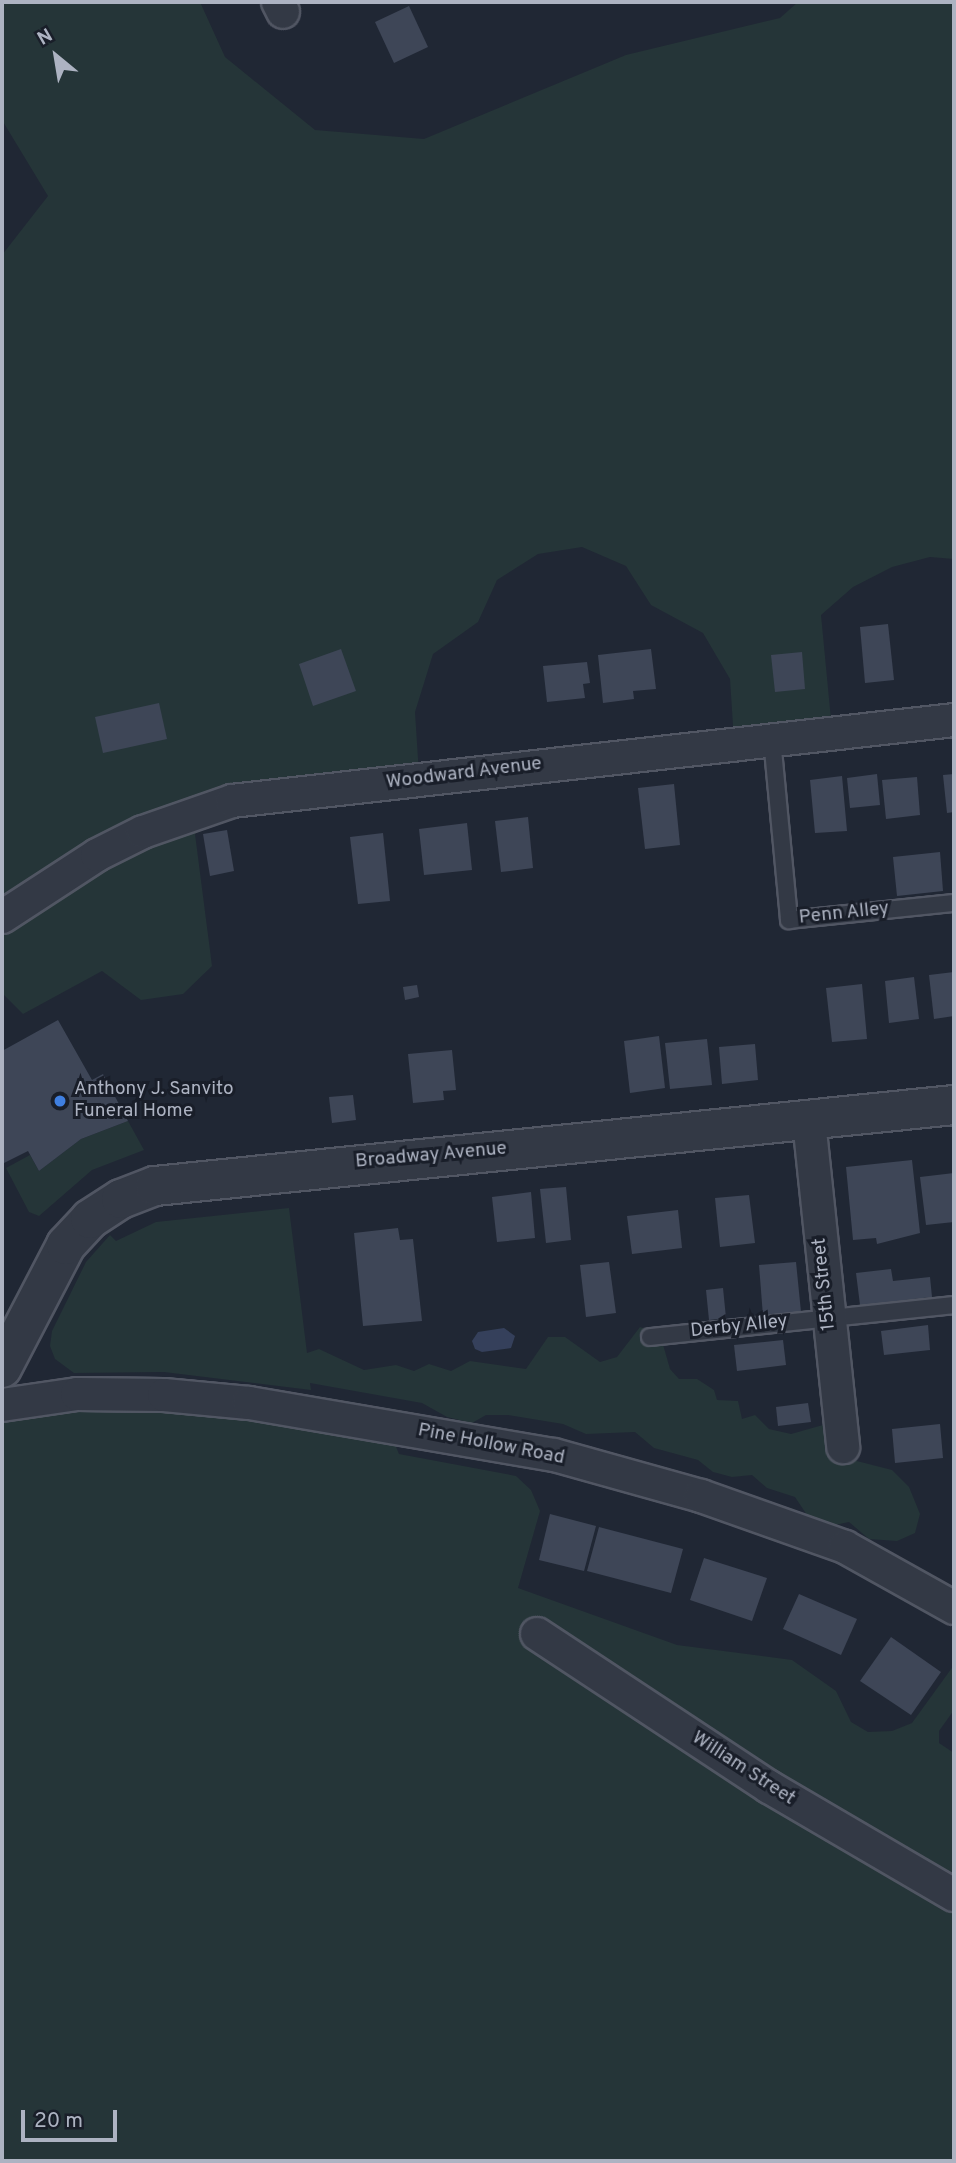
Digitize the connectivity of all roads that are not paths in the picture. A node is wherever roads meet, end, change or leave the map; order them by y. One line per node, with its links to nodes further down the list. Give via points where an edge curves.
1 (954, 720): 2 (street, Woodward Avenue)
2 (772, 739): 3 (lane, Penn Alley, via 789,920); 4 (street, Woodward Avenue, via 232,800 143,832 97,855)
3 (954, 903)
4 (2, 916)
5 (954, 1105): 6 (street, Broadway Avenue)
6 (809, 1121): 8 (street, 15th Street); 10 (street, Broadway Avenue, via 155,1186 90,1219 66,1245)
7 (954, 1305): 8 (lane, Derby Alley)
8 (829, 1318): 9 (lane, Derby Alley); 12 (street, 15th Street)
9 (650, 1337)
10 (2, 1368)
11 (2, 1405): 13 (street, Pine Hollow Road, via 77,1394 164,1395 249,1403 554,1455 701,1496 845,1547)
12 (843, 1447)
13 (954, 1608)
14 (537, 1634): 15 (street, William Street, via 769,1787)
15 (954, 1895)

